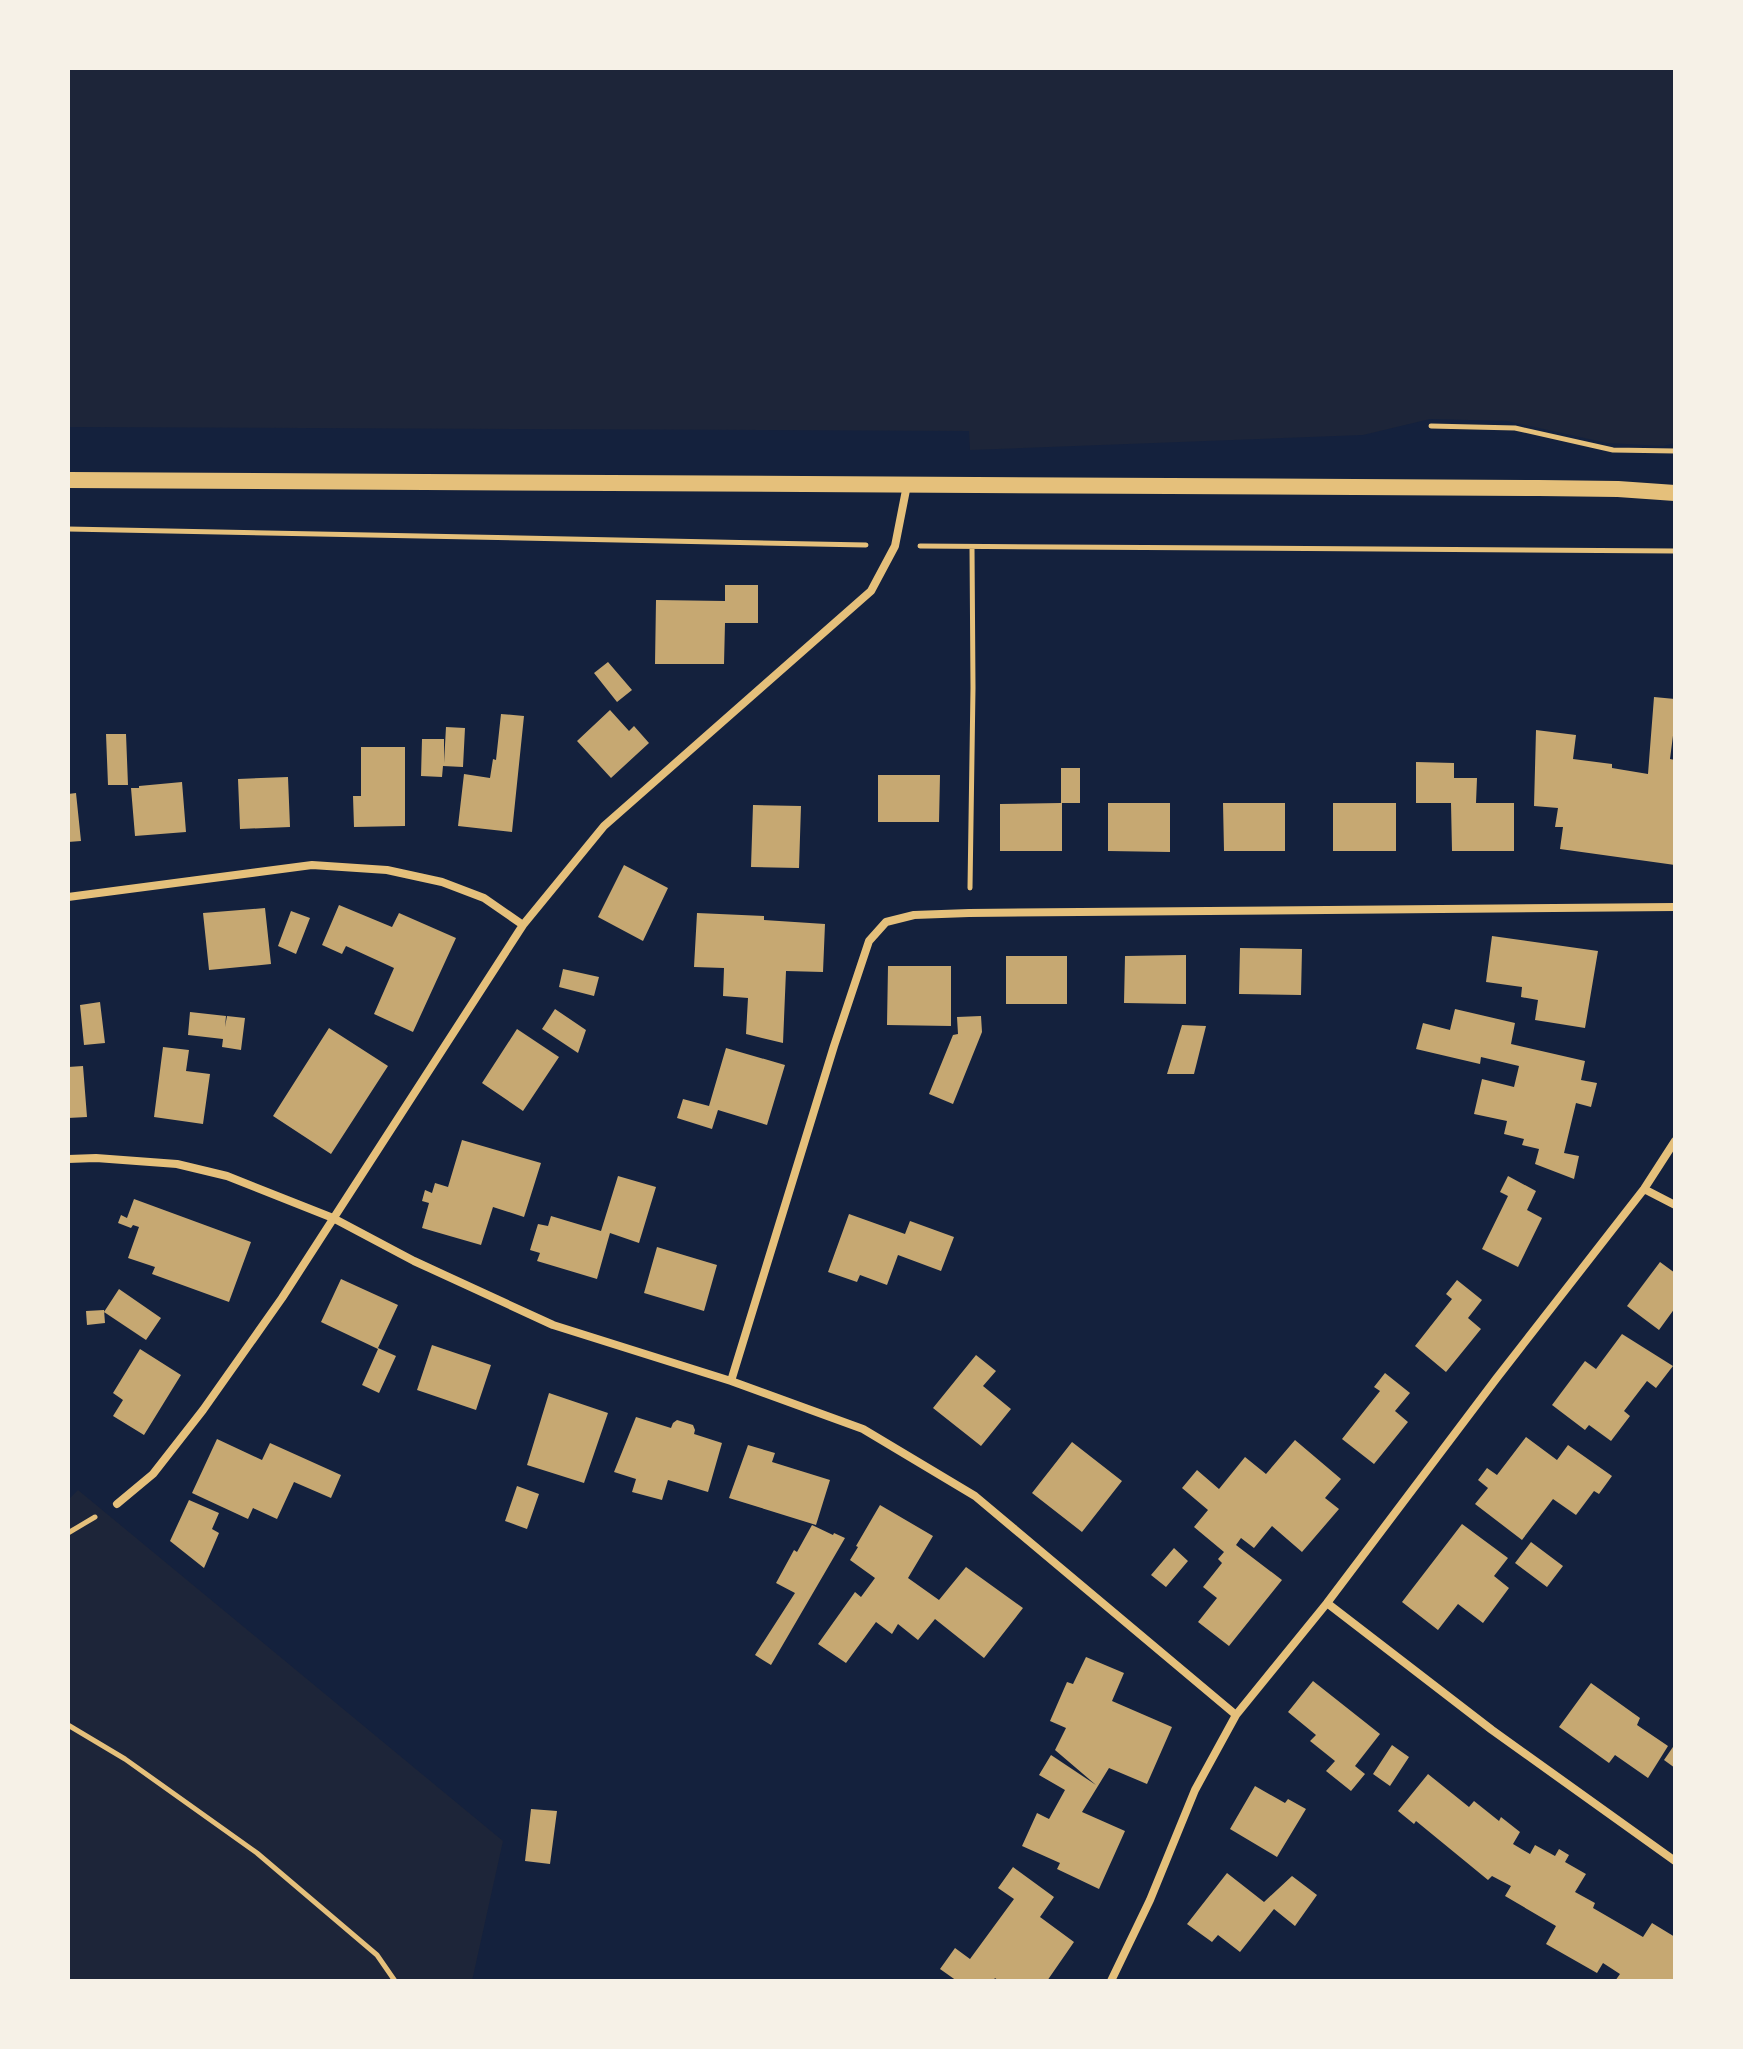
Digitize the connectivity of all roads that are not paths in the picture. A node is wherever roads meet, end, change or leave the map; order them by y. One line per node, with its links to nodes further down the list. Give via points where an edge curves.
1 (68, 480): 2 (main road)
2 (907, 485): 3 (main road); 6 (street, via 895,546 871,591 604,826)
3 (1675, 493)
4 (68, 897): 6 (street, via 312,865 387,870 442,882 484,898)
5 (1675, 907): 12 (street, via 969,913 886,922 869,941)
6 (523, 925): 11 (street)
7 (1675, 1141): 9 (street)
8 (68, 1159): 11 (street, via 177,1164 227,1176)
9 (1644, 1189): 10 (street); 14 (street)
10 (1675, 1205)
11 (333, 1218): 12 (street, via 553,1325); 13 (street, via 203,1410 153,1474)
12 (731, 1381): 15 (street, via 863,1429 975,1496)
13 (117, 1504)
14 (1327, 1603): 15 (street); 16 (street)
15 (1236, 1715): 17 (street, via 1195,1790)
16 (1675, 1861)
17 (1111, 1981)

